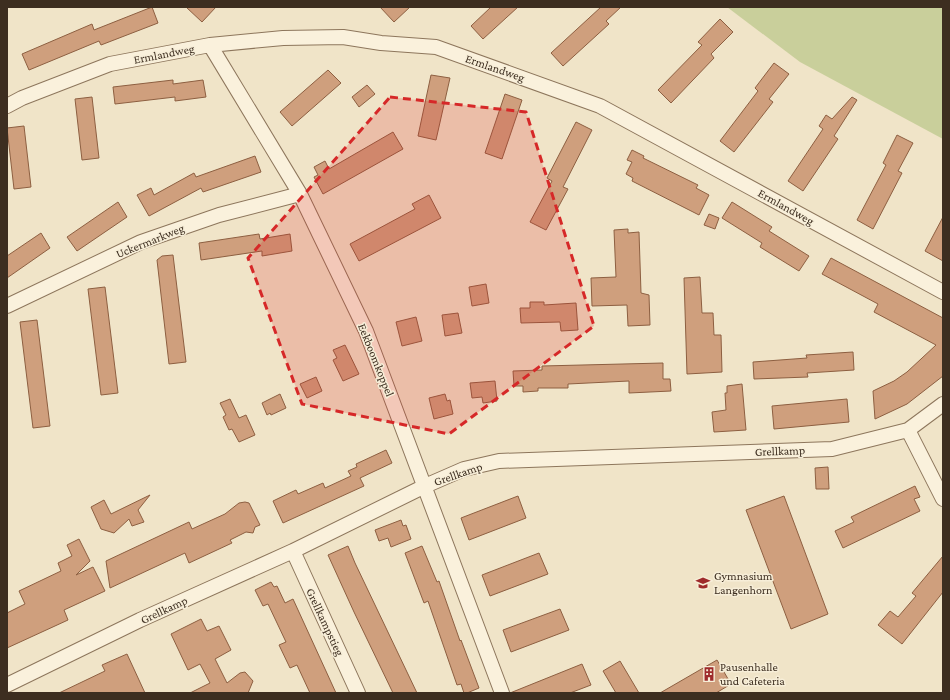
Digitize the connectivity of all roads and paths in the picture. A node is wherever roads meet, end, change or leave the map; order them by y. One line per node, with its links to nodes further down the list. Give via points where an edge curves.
1 (210, 46): 2 (street, Ermlandweg, via 110,64); 3 (street, Eekboomkoppel); 4 (street, Ermlandweg, via 283,38 343,37 436,47 600,106)
2 (7, 106)
3 (300, 194): 5 (street, Uckermarkweg, via 219,215 141,242); 8 (street, Eekboomkoppel, via 366,331)
4 (943, 292)
5 (7, 306)
6 (943, 404): 7 (street, Grellkamp)
7 (908, 430): 8 (street, Grellkamp, via 832,449 499,461 464,470); 9 (street)
8 (425, 486): 10 (street, Grellkamp); 13 (street, Eekboomkoppel)
9 (943, 499)
10 (292, 551): 11 (street, Grellkamp, via 140,620); 12 (street, Grellkampstieg)
11 (7, 685)
12 (358, 693)
13 (502, 693)

